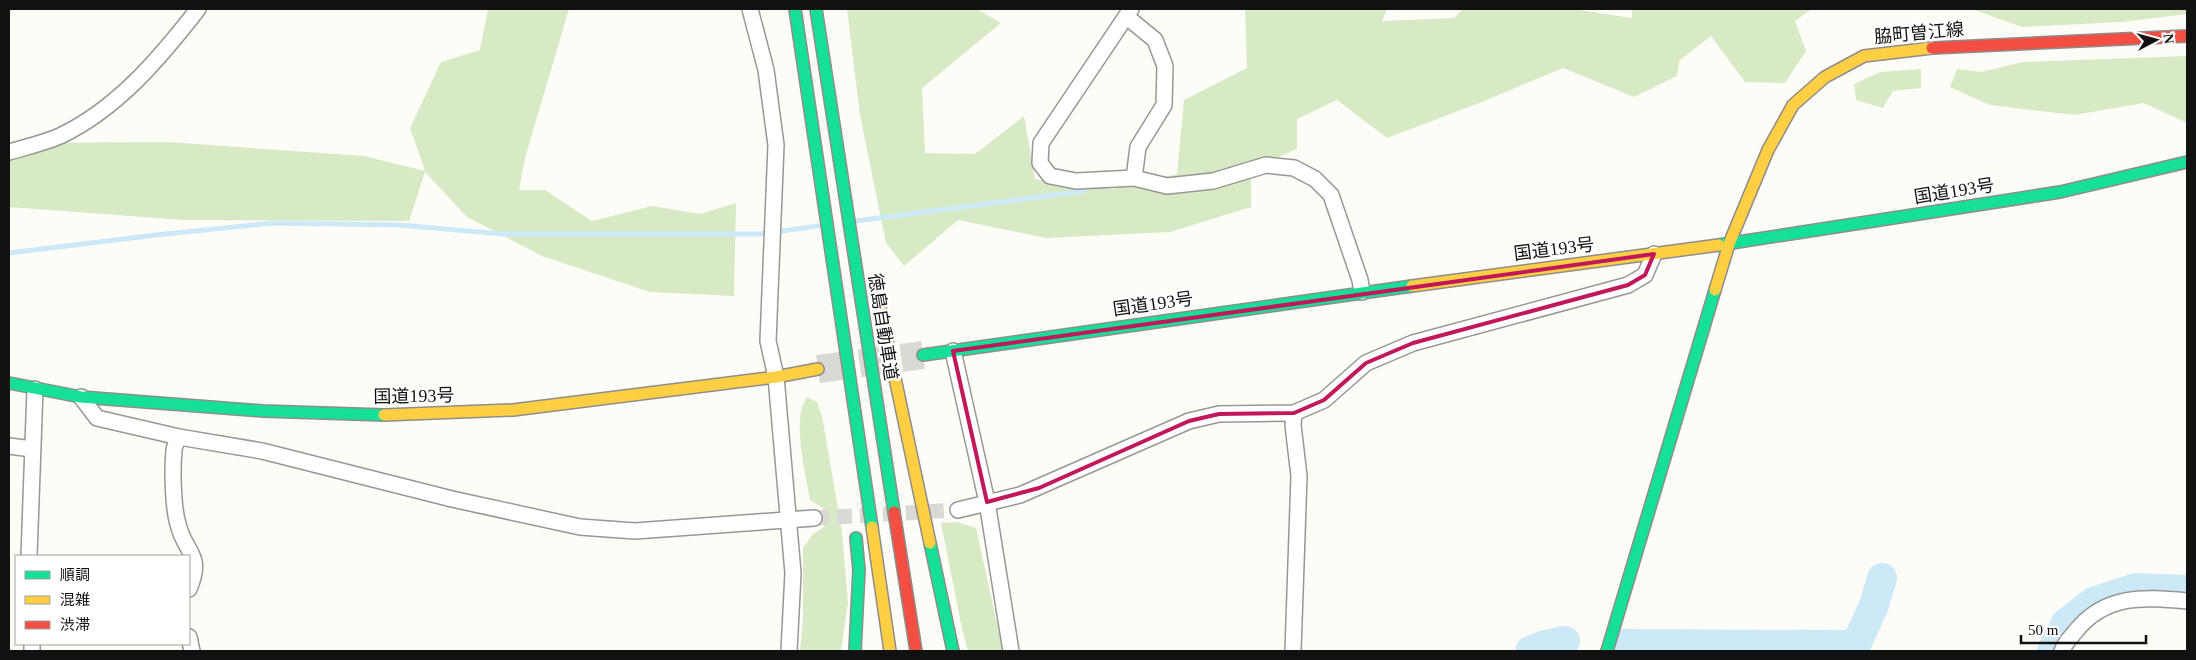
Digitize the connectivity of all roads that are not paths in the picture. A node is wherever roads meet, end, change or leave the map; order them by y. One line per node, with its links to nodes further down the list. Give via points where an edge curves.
1 (198, 9): 8 (street, via 147,70 112,103 62,135)
2 (750, 9): 20 (street, via 766,70 776,145 768,341)
3 (795, 9): 12 (main road)
4 (816, 9): 7 (main road, 徳島自動車道)
5 (1129, 13): 10 (street, via 1155,40 1165,66 1164,105 1138,147); 10 (street, via 1041,144 1040,163 1050,176 1076,181)
6 (2187, 36): 13 (main road, 脇町曽江線, via 1926,48 1864,56 1825,78 1793,106 1768,150)
7 (822, 51): 11 (main road); 40 (main road, 徳島自動車道)
8 (9, 152)
9 (2187, 162): 13 (main road, 国道193号, via 2060,192)
10 (1134, 178): 16 (street, via 1167,186 1213,181 1266,165 1294,168 1315,179 1332,195)
11 (861, 224)
12 (829, 244): 25 (main road); 39 (main road)
13 (1729, 244): 14 (main road, 国道193号); 44 (main road, 脇町曽江線)
14 (1654, 254): 16 (main road, 国道193号); 24 (street, via 1645,275 1628,285 1412,343 1366,363 1324,400)
15 (876, 291): 41 (main road)
16 (1362, 292): 17 (main road, 国道193号)
17 (953, 351): 18 (main road, 国道193号); 29 (street)
18 (923, 355)
19 (818, 369): 20 (main road, 国道193号)
20 (776, 377): 23 (main road, 国道193号, via 513,410 401,416 263,411); 32 (street)
21 (9, 383): 22 (main road, 国道193号)
22 (35, 389): 23 (main road, 国道193号); 28 (street)
23 (81, 397): 26 (street, via 97,418)
24 (1294, 413): 29 (street, via 1219,414 1189,421 1020,496); 43 (street, via 1298,476)
25 (845, 424)
26 (179, 437): 32 (street, via 262,451 452,499 580,527 635,531); 35 (street, via 174,450 175,495 178,525 196,562)
27 (9, 446): 28 (street)
28 (32, 449): 34 (street)
29 (987, 502): 30 (street); 42 (street)
30 (958, 510)
31 (814, 518): 32 (street)
32 (790, 520): 37 (street, via 793,573)
33 (856, 531): 38 (main road, via 860,570)
34 (29, 555)
35 (190, 586)
36 (2187, 601): 45 (street, via 2126,599 2103,607 2080,624)
37 (789, 651)
38 (855, 651)
39 (890, 651)
40 (916, 651)
41 (953, 651)
42 (1011, 651)
43 (1293, 651)
44 (1606, 651)
45 (2062, 651)

